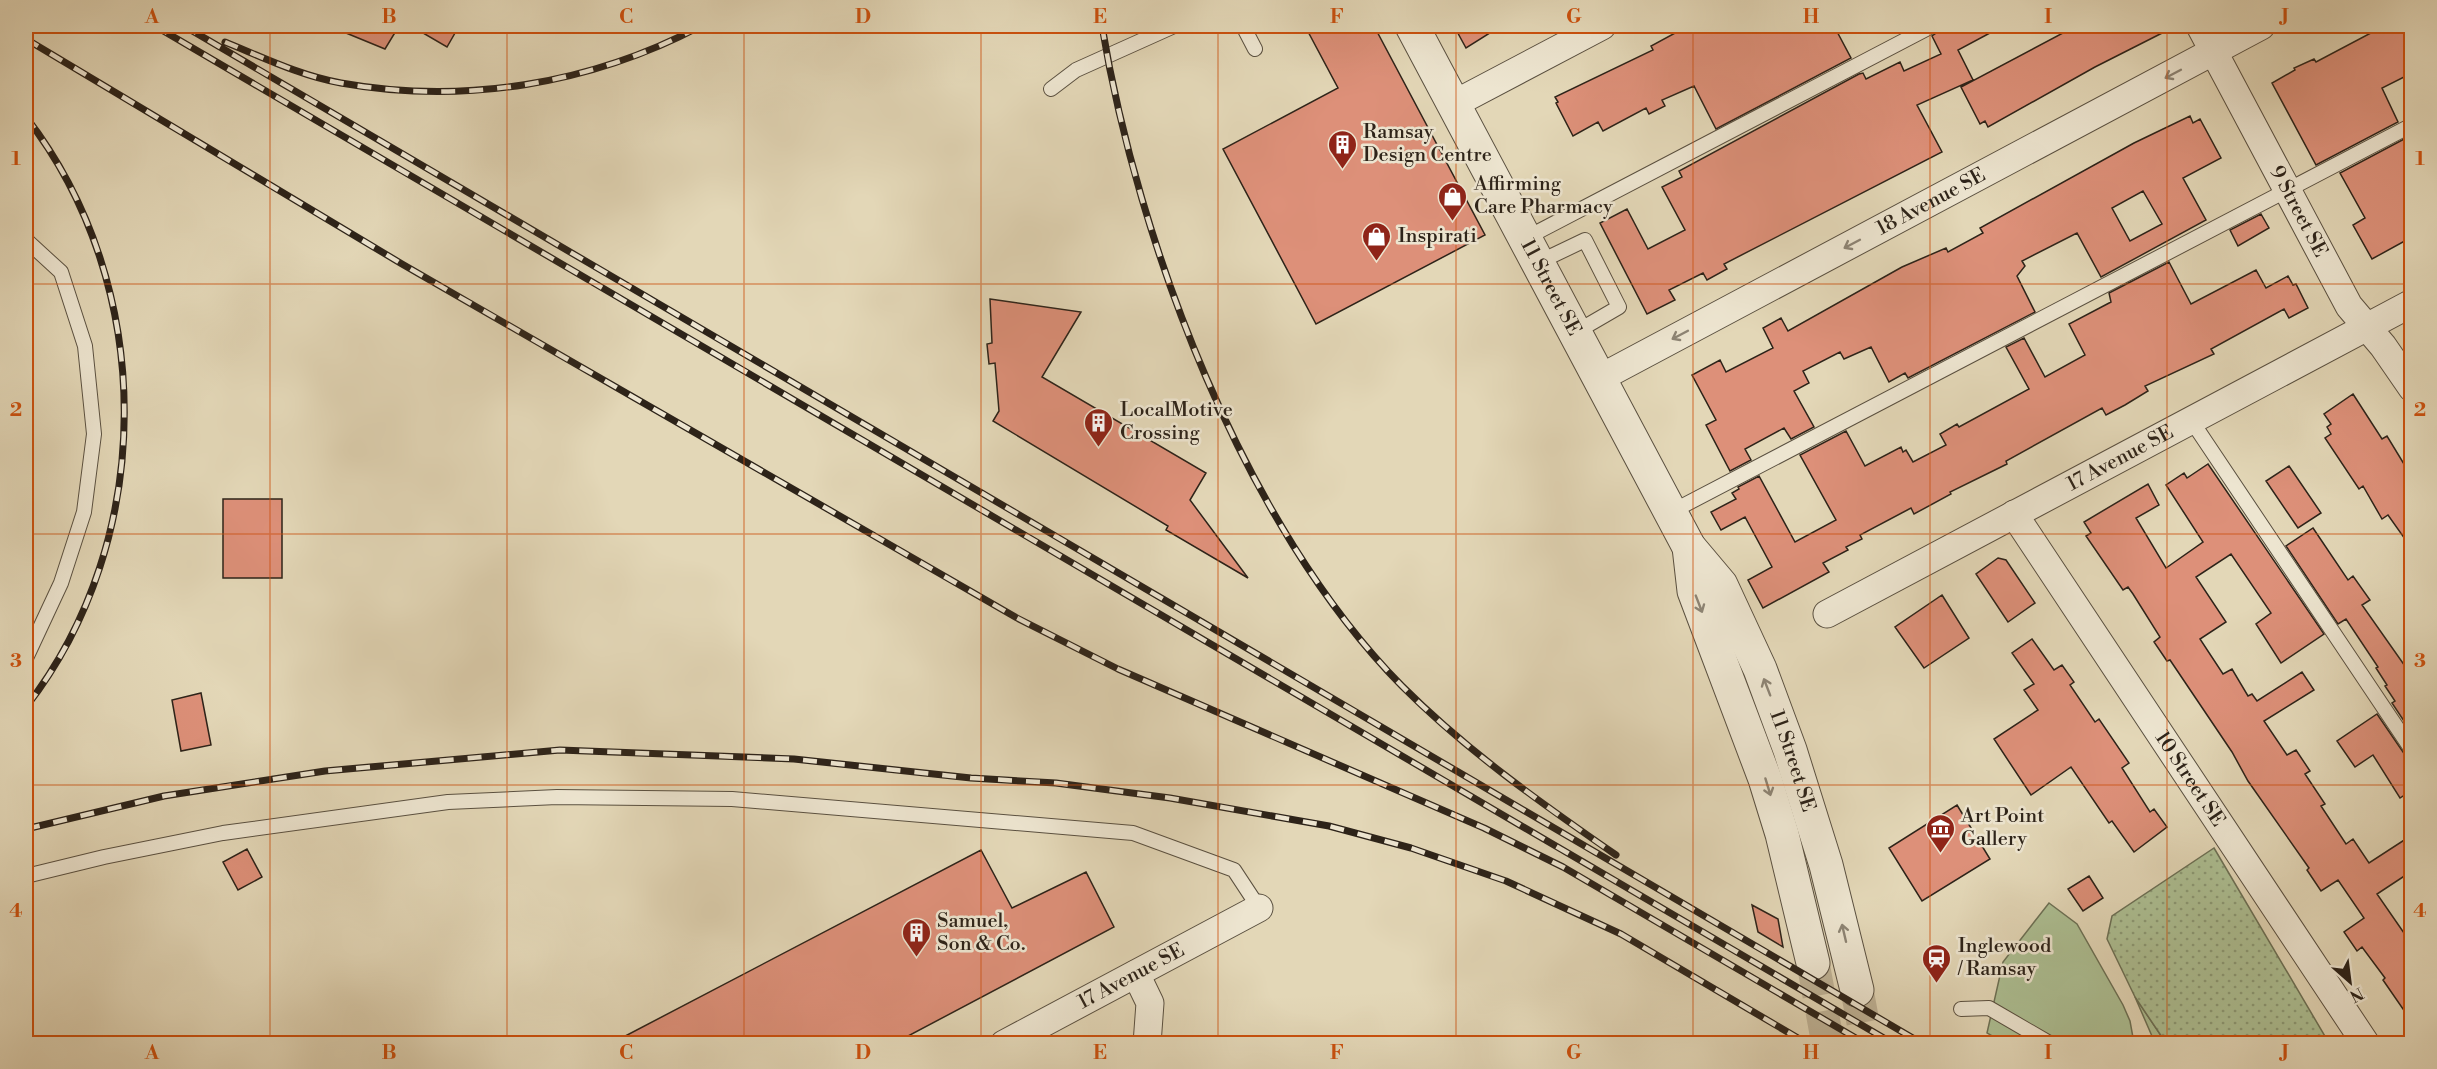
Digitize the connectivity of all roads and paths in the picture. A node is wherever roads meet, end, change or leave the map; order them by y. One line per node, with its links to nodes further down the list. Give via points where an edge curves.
1 (1174, 26): 10 (lane, via 1076,70)
2 (1243, 26): 8 (lane)
3 (1412, 26): 11 (street, 11 Street SE)
4 (1602, 26): 11 (street)
5 (1932, 26): 15 (lane)
6 (2200, 26): 9 (street, 9 Street SE)
7 (2261, 26): 9 (street, 18 Avenue SE)
8 (1256, 49)
9 (2214, 51): 13 (street, 9 Street SE); 19 (street, 18 Avenue SE, one-way to 19)
10 (1051, 89)
11 (1454, 104): 15 (street, 11 Street SE)
12 (2412, 125): 13 (lane)
13 (2288, 190): 17 (street, 9 Street SE, via 2349,306); 22 (lane)
14 (26, 240): 26 (lane, via 61,272 85,346 94,434 84,512 61,583)
15 (1532, 250): 18 (street, 11 Street SE); 18 (lane, via 1585,240 1619,307)
16 (2412, 303): 17 (street, 17 Avenue SE)
17 (2366, 327): 20 (street, 9 Street SE); 21 (street, 17 Avenue SE)
18 (1576, 332): 19 (street, 11 Street SE)
19 (1600, 378): 22 (street, 11 Street SE)
20 (2412, 388)
21 (2191, 420): 23 (street, 17 Avenue SE); 27 (lane)
22 (1671, 512): 24 (street, 11 Street SE)
23 (2014, 514): 25 (street, 17 Avenue SE); 37 (street, 10 Street SE)
24 (1689, 547): 30 (street, 11 Street SE, one-way to 30, via 1694,591 1765,779); 32 (street, 11 Street SE, one-way to 24, via 1826,865 1791,750 1744,631 1721,585)
25 (1827, 614)
26 (26, 658)
27 (2412, 750)
28 (26, 876): 29 (lane, via 223,833 448,802 556,796 732,799 1133,833 1234,870)
29 (1259, 908): 31 (street, 17 Avenue SE)
30 (1813, 963)
31 (1136, 974): 34 (street, 17 Avenue SE); 35 (street, via 1150,1003)
32 (1857, 990)
33 (1961, 1010): 36 (lane, via 1989,1008)
34 (1004, 1044)
35 (1147, 1044)
36 (2051, 1044)
37 (2366, 1044)

